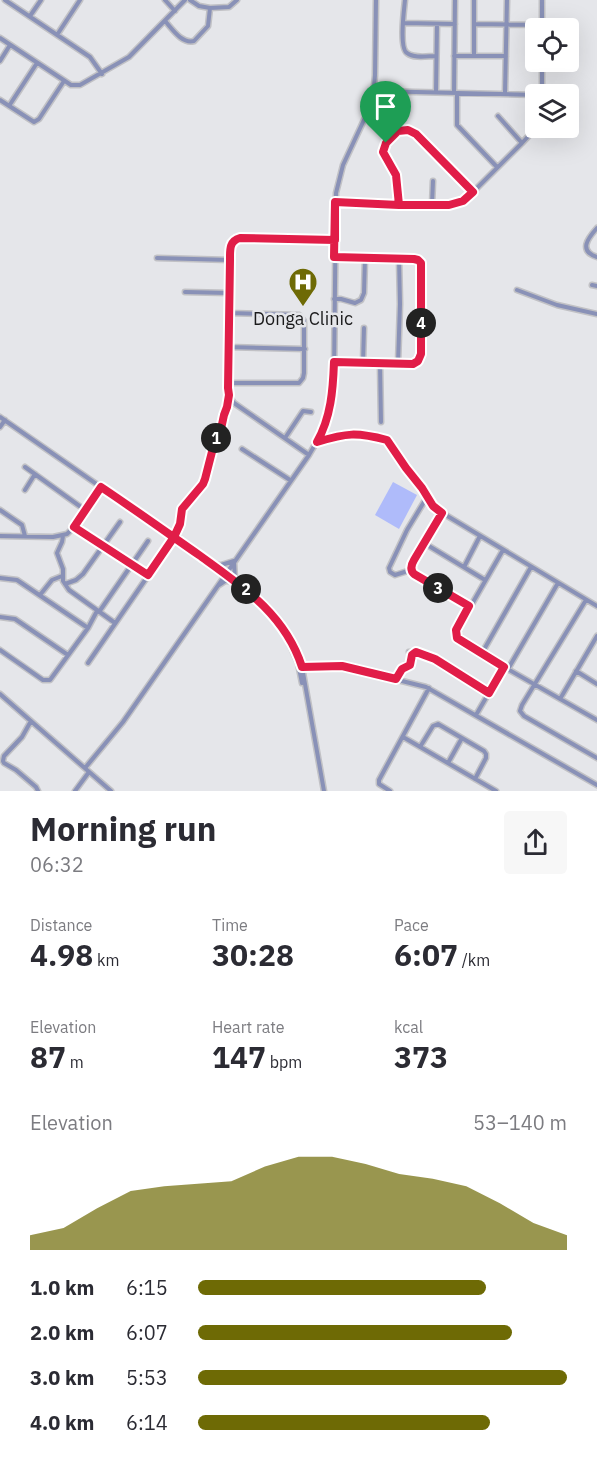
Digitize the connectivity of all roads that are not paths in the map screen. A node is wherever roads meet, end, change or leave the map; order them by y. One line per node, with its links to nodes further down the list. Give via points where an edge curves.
1 (5, 0): 15 (street)
2 (41, 0): 15 (street)
3 (80, 0): 24 (street)
4 (165, 0): 14 (street)
5 (188, 0): 13 (street); 14 (street)
6 (237, 0): 13 (street, via 229,7)
7 (376, 0): 35 (street)
8 (405, 0): 18 (street)
9 (456, 0): 20 (street)
10 (474, 0): 21 (street)
11 (507, 0): 22 (street)
12 (542, 0): 16 (street)
13 (210, 8): 17 (street, via 208,26 191,42 183,40)
14 (175, 11): 17 (street)
15 (30, 16): 24 (street)
16 (542, 18)
17 (165, 21): 33 (street, via 129,57)
18 (404, 23): 19 (street); 27 (street, via 406,53)
19 (437, 24): 20 (street); 27 (street)
20 (455, 24): 28 (street)
21 (474, 24): 22 (street); 29 (street)
22 (507, 24): 23 (street); 30 (street)
23 (525, 26)
24 (57, 35): 33 (street, via 90,57)
25 (0, 38): 26 (street)
26 (10, 45): 31 (street); 32 (street)
27 (436, 56): 36 (street)
28 (454, 56): 29 (street); 37 (street)
29 (474, 56): 30 (street)
30 (506, 56): 38 (street)
31 (0, 61)
32 (38, 63): 34 (street); 41 (street)
33 (102, 74): 34 (street, via 80,85)
34 (64, 81): 41 (street, via 37,121)
35 (374, 91): 36 (street); 48 (street, via 343,165)
36 (436, 92): 37 (street)
37 (455, 93): 38 (street); 45 (street, via 457,124)
38 (505, 93): 39 (street)
39 (525, 94)
40 (0, 100): 41 (street)
41 (9, 106)
42 (498, 116): 44 (street)
43 (527, 138): 44 (street)
44 (522, 143): 45 (street)
45 (498, 167): 47 (street)
46 (433, 181): 50 (street)
47 (473, 192): 49 (street, via 420,137 401,130 383,150 396,175); 50 (street, via 455,204)
48 (335, 202): 49 (street); 52 (street)
49 (399, 205): 50 (street)
50 (432, 205)
51 (597, 228): 54 (street, via 586,247)
52 (335, 240): 53 (street); 58 (street, via 240,238 232,243)
53 (334, 257): 56 (street); 62 (street)
54 (597, 257)
55 (157, 258): 58 (street)
56 (365, 258): 57 (street); 62 (street, via 362,300 355,303)
57 (399, 258): 71 (street); 71 (street, via 416,259 421,265 421,354 415,363)
58 (230, 260): 61 (street)
59 (517, 290): 64 (street)
60 (185, 292): 61 (street)
61 (229, 293): 63 (street)
62 (334, 299): 68 (street)
63 (229, 313): 66 (street); 67 (street, via 299,315 304,321)
64 (597, 314)
65 (364, 328): 69 (street)
66 (228, 347): 67 (street); 72 (street)
67 (305, 348): 72 (street, via 304,376 299,383)
68 (334, 362): 69 (street); 80 (street, via 329,412)
69 (363, 363): 70 (street)
70 (381, 363): 71 (street); 77 (street)
71 (398, 363)
72 (228, 383): 73 (street)
73 (229, 395): 79 (street, via 234,403); 98 (street, via 205,479 182,509)
74 (311, 412): 79 (street, via 302,413)
75 (0, 417): 76 (street)
76 (5, 420): 78 (street); 86 (street)
77 (381, 422)
78 (0, 427)
79 (285, 438): 82 (street)
80 (317, 442): 82 (street); 88 (street, via 345,434 387,440)
81 (242, 449): 85 (street)
82 (309, 455): 85 (street)
83 (25, 467): 84 (street)
84 (35, 474): 87 (street); 90 (street)
85 (290, 480): 103 (street)
86 (101, 487): 90 (street); 98 (street)
87 (25, 490)
88 (427, 497): 91 (street); 108 (street, via 389,570 394,575)
89 (0, 510): 97 (street, via 22,525)
90 (85, 510): 93 (street)
91 (442, 513): 96 (street); 100 (street)
92 (120, 522): 101 (street)
93 (74, 527): 95 (street); 101 (street)
94 (0, 536): 97 (street)
95 (63, 536): 97 (street); 111 (street, via 57,553)
96 (480, 536): 102 (street); 106 (street)
97 (25, 537)
98 (174, 537): 105 (street); 110 (street)
99 (148, 542): 104 (street)
100 (424, 543): 106 (street); 108 (street)
101 (104, 545): 104 (street); 116 (street, via 83,574)
102 (503, 550): 107 (street); 113 (street)
103 (234, 561): 105 (street); 109 (street); 114 (street)
104 (131, 564): 110 (street); 122 (street)
105 (215, 567): 109 (street); 117 (street, via 220,576)
106 (464, 567): 113 (street)
107 (531, 567): 115 (street); 131 (street)
108 (411, 570): 120 (street)
109 (226, 574): 114 (street); 117 (street)
110 (148, 575): 124 (street)
111 (62, 576): 116 (street); 118 (street, via 52,580)
112 (0, 578): 118 (street, via 17,580)
113 (485, 580): 120 (street)
114 (236, 581): 117 (street); 135 (street, via 260,602 285,633)
115 (558, 583): 119 (street); 136 (street)
116 (65, 584): 122 (street)
117 (217, 586): 155 (street)
118 (40, 595): 125 (street)
119 (586, 600): 121 (street); 141 (street)
120 (469, 606): 131 (street, via 456,635)
121 (597, 606)
122 (98, 612): 124 (street); 125 (street)
123 (0, 617): 132 (street, via 15,619)
124 (115, 623): 133 (street)
125 (88, 628): 132 (street)
126 (597, 636): 127 (street)
127 (595, 643): 137 (street)
128 (0, 650): 132 (street, via 46,681)
129 (409, 652): 130 (street)
130 (416, 652): 139 (street); 143 (street, via 435,659)
131 (482, 653): 136 (street)
132 (68, 655)
133 (88, 663)
134 (316, 666): 135 (street); 138 (street); 139 (street, via 342,666)
135 (301, 667): 138 (street); 146 (street)
136 (506, 668): 141 (street); 143 (street)
137 (576, 671): 140 (street); 145 (street)
138 (304, 677): 146 (street)
139 (396, 679): 142 (street)
140 (597, 684)
141 (535, 685): 145 (street); 153 (street, via 520,709 521,714)
142 (429, 688): 147 (street); 150 (street)
143 (489, 693): 147 (street)
144 (0, 694): 149 (street)
145 (560, 699): 148 (street)
146 (309, 709): 161 (street)
147 (476, 715): 157 (street)
148 (597, 720)
149 (31, 721): 155 (street); 158 (street, via 3,761)
150 (403, 737): 152 (street); 162 (street, via 378,781)
151 (462, 738): 152 (street, via 435,724); 154 (street); 156 (street, via 486,754)
152 (420, 747): 154 (street)
153 (597, 758)
154 (448, 763): 156 (street)
155 (87, 770): 159 (street); 160 (street)
156 (475, 778): 163 (street)
157 (597, 785)
158 (38, 791)
159 (75, 791)
160 (111, 791)
161 (324, 791)
162 (390, 791)
163 (496, 791)

